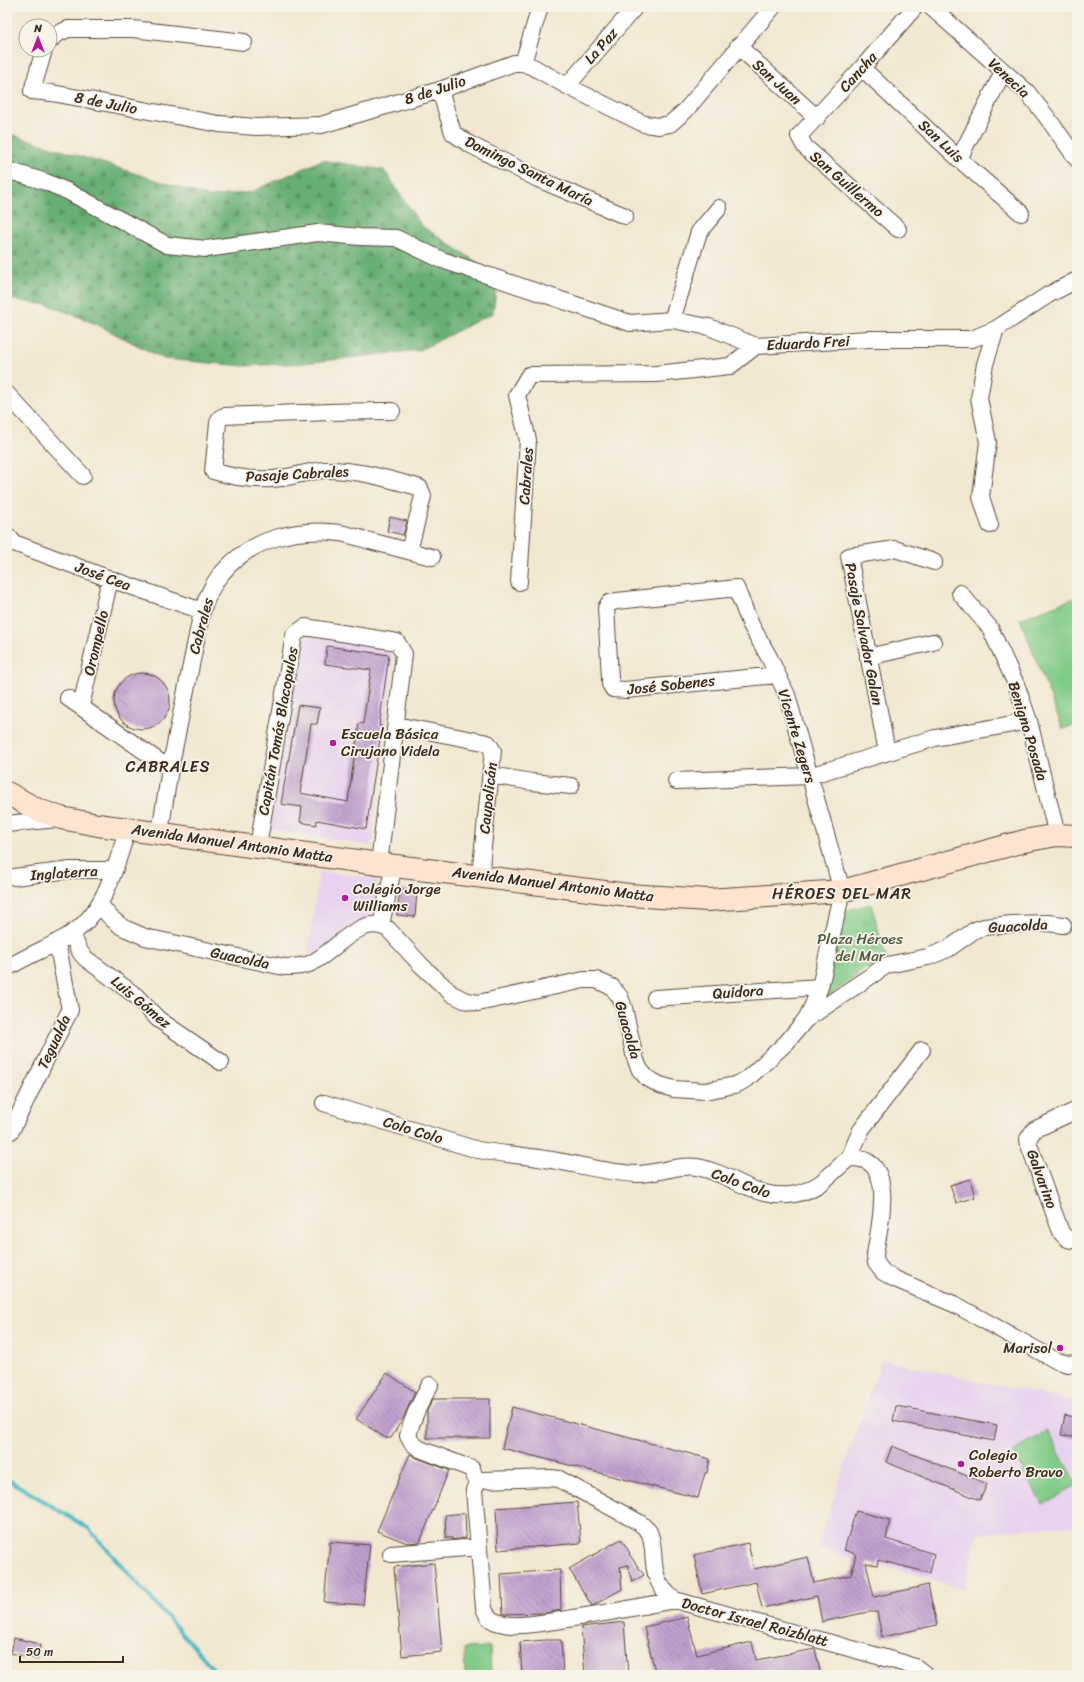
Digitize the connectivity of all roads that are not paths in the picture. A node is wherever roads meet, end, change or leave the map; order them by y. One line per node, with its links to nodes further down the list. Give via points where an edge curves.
1 (540, 7): 10 (street)
2 (635, 7): 13 (street, La Paz)
3 (773, 7): 8 (street)
4 (915, 7): 11 (street, Cancha)
5 (931, 7): 12 (street, Venecia)
6 (58, 34): 7 (street, via 68,29 133,29)
7 (244, 42)
8 (738, 46): 13 (street, via 685,110 670,124 644,124); 15 (street, San Juan)
9 (42, 58): 14 (street, 8 de Julio, via 32,91 219,124 256,127 321,125)
10 (523, 63): 13 (street); 14 (street, 8 de Julio, via 514,63)
11 (862, 68): 15 (street, Cancha); 17 (street, San Luis)
12 (1003, 72): 17 (street); 18 (street, Venecia, via 1027,92)
13 (567, 86)
14 (440, 90): 22 (street, Domingo Santa María, via 453,133 469,144 538,179)
15 (817, 118): 16 (street, Cancha)
16 (799, 136): 23 (street, San Guillermo, via 805,147)
17 (959, 159): 21 (street, San Luis)
18 (1077, 159)
19 (7, 170): 25 (street, via 70,192 167,245 206,249 318,233 396,238 442,260 630,323)
20 (719, 208): 25 (street, via 699,232)
21 (1021, 213)
22 (625, 216)
23 (898, 229)
24 (1077, 280): 26 (street, Eduardo Frei, via 1048,295)
25 (672, 320): 27 (street, via 709,327)
26 (996, 329): 27 (street, Eduardo Frei, via 972,339 869,339); 32 (street, via 984,364 979,398 988,442 981,497)
27 (756, 346): 28 (street, Eduardo Frei, via 730,366 656,374)
28 (529, 374): 38 (street, Cabrales, via 517,395 528,440)
29 (7, 394): 31 (street)
30 (392, 411): 34 (street, Pasaje Cabrales, via 224,416 218,422 213,472 262,479 323,470 346,470 420,488 423,496)
31 (83, 476)
32 (990, 526)
33 (7, 535): 37 (street, José Cea, via 14,543)
34 (409, 551): 35 (street, Cabrales); 41 (street, Cabrales, via 341,534 318,531 285,535 268,540 240,555 214,584)
35 (432, 557)
36 (934, 562): 43 (street, Pasaje Salvador Galan, via 895,549 849,556)
37 (110, 579): 41 (street, José Cea); 48 (street, Orompello, via 75,702)
38 (519, 582)
39 (736, 588): 44 (street, Vicente Zegers, via 751,625); 44 (street, José Sobenes, via 609,604 606,613 610,684 613,689 625,690)
40 (960, 593): 45 (street, Benigno Posada, via 990,628 1016,684)
41 (202, 611): 48 (street, Cabrales)
42 (933, 642): 43 (street)
43 (868, 657): 47 (street, Pasaje Salvador Galan)
44 (777, 675): 50 (street, Vicente Zegers, via 787,696)
45 (1029, 721): 47 (street, via 935,738); 58 (street, Benigno Posada)
46 (396, 725): 49 (street, Caupolicán, via 488,743 493,752); 59 (street, Capitán Tomás Blacopulos, via 404,654 397,642 305,627 294,635); 60 (street, Capitán Tomás Blacopulos)
47 (887, 752): 50 (street)
48 (170, 769): 57 (street, Cabrales)
49 (491, 775): 52 (street); 62 (street, Caupolicán)
50 (809, 776): 51 (street); 64 (street, Vicente Zegers)
51 (676, 782)
52 (571, 786)
53 (7, 793): 54 (main road, Avenida Manuel Antonio Matta, via 38,810)
54 (61, 818): 55 (street); 56 (main road, Avenida Manuel Antonio Matta)
55 (7, 824)
56 (128, 828): 57 (main road, Avenida Manuel Antonio Matta); 61 (street)
57 (160, 832): 59 (main road, Avenida Manuel Antonio Matta)
58 (1067, 835): 64 (main road, Avenida Manuel Antonio Matta, via 1024,841)
59 (258, 846): 60 (main road, Avenida Manuel Antonio Matta)
60 (387, 864): 62 (main road, Avenida Manuel Antonio Matta); 66 (street)
61 (114, 870): 63 (street, Inglaterra, via 70,870); 65 (street)
62 (480, 876): 64 (main road, Avenida Manuel Antonio Matta, via 628,895 708,900)
63 (14, 877)
64 (842, 891): 71 (street, Guacolda)
65 (100, 904): 66 (street, Guacolda, via 122,927 145,938 284,967 309,964 354,931 367,926); 68 (street)
66 (381, 925): 73 (street, Guacolda, via 388,929 452,994 464,1000 478,1003 584,980 604,982 620,997 640,1070 647,1078 674,1089 705,1090 735,1085 747,1079 787,1042)
67 (1063, 925): 73 (street, Guacolda, via 1012,924 975,930 948,949 928,957 887,965)
68 (73, 932): 69 (street); 75 (street, Luis Gómez, via 79,952 85,958 136,996 158,1019)
69 (57, 942): 70 (street); 78 (street, Tegualda, via 70,1010 12,1131)
70 (7, 968)
71 (820, 987): 72 (street, Quidora); 73 (street, Guacolda)
72 (655, 998)
73 (806, 1019)
74 (922, 1050): 79 (street, via 861,1130)
75 (221, 1062)
76 (324, 1103): 79 (street, Colo Colo, via 492,1152 636,1174 654,1174 697,1167 775,1196 812,1189)
77 (1077, 1110): 80 (street, Galvarino, via 1034,1130 1028,1139 1061,1232 1068,1239)
78 (7, 1128)
79 (850, 1158): 81 (street, via 864,1160 880,1176 883,1192 875,1254 876,1263 883,1272 956,1305 1057,1361)
80 (1077, 1240)
81 (1077, 1364)
82 (430, 1385): 83 (street, via 418,1406 408,1436 412,1444 472,1469)
83 (476, 1483): 84 (street, via 474,1490); 86 (street, Doctor Israel Roizblatt, via 482,1480 559,1479 640,1523 652,1540 654,1571 658,1582)
84 (478, 1547): 85 (street); 86 (street, via 486,1615 500,1624 543,1623)
85 (391, 1554)
86 (675, 1600): 87 (street, Doctor Israel Roizblatt, via 903,1663 917,1668)
87 (926, 1675)

